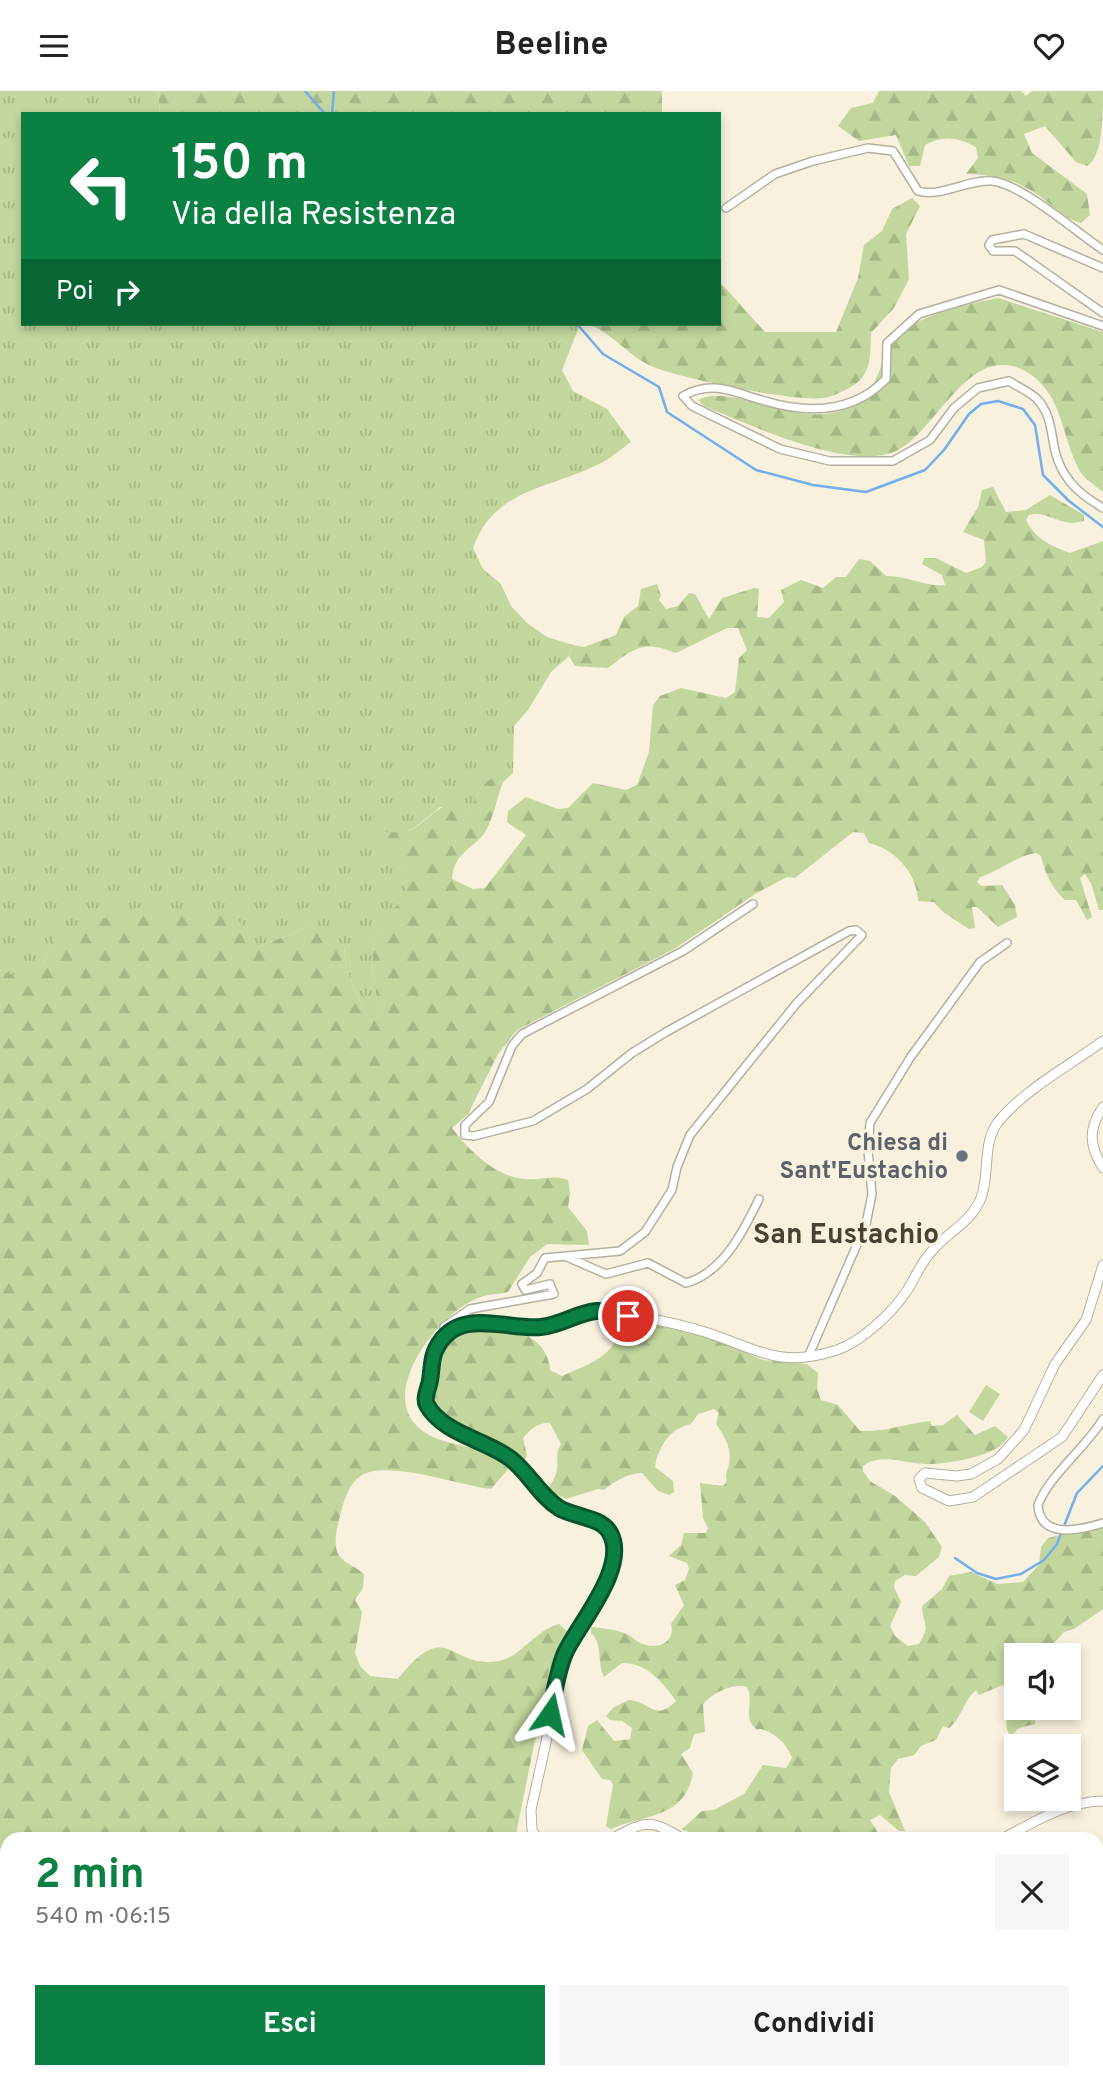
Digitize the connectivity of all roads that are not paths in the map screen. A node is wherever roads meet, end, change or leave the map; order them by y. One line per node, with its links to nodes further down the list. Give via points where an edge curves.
1 (726, 208): 2 (street, via 775,174 867,148 893,151 918,191 994,181 1030,197)
2 (1103, 250)
3 (1103, 268): 4 (street, via 1024,234 992,240 989,245 993,251 1015,251)
4 (1103, 313)
5 (1103, 326): 6 (street, via 999,290 919,314 887,343 886,379 869,396 830,410 768,402 713,386 683,396 692,406 780,449 830,461 893,461 930,440 954,408 978,388 1009,381 1037,399 1052,425 1064,475 1079,493)
6 (1103, 508)
7 (752, 904): 13 (street, via 683,951 522,1034 512,1046 489,1102 465,1125 465,1135 474,1136 533,1121 666,1032 849,931 861,931 690,1135 672,1190 645,1232 620,1251)
8 (1007, 943): 16 (street, via 979,962 870,1122 867,1150 872,1194 866,1224)
9 (1103, 1041): 16 (street, via 1014,1105 997,1124 990,1138 981,1197 972,1215 932,1250 892,1308 852,1343)
10 (1103, 1107): 11 (street, via 1091,1128 1091,1145)
11 (1103, 1168)
12 (760, 1199): 13 (street, via 742,1234 710,1272 686,1283 648,1263 606,1275)
13 (563, 1255): 15 (street, via 545,1258 537,1273 522,1284 526,1290 550,1284 554,1294 470,1309 444,1327)
14 (1103, 1265): 17 (street, via 1086,1319 1055,1364 1024,1430 998,1459 983,1468 957,1476 925,1472 919,1479 922,1488 949,1501 973,1497 1062,1437)
15 (447, 1334): 16 (street, via 473,1321 539,1327 602,1311 704,1332 780,1359); 21 (street, via 435,1350 425,1402 429,1408 450,1426 509,1458 554,1504 603,1524 614,1547 603,1589 565,1653 555,1688 531,1810)
16 (808, 1357)
17 (1103, 1375)
18 (1103, 1419): 19 (street, via 1043,1493 1039,1513 1053,1529 1069,1532)
19 (1103, 1523)
20 (1103, 1801): 24 (street, via 1065,1809)
21 (533, 1832)
22 (626, 1832): 23 (street, via 647,1822)
23 (671, 1832)
24 (1017, 1832)

